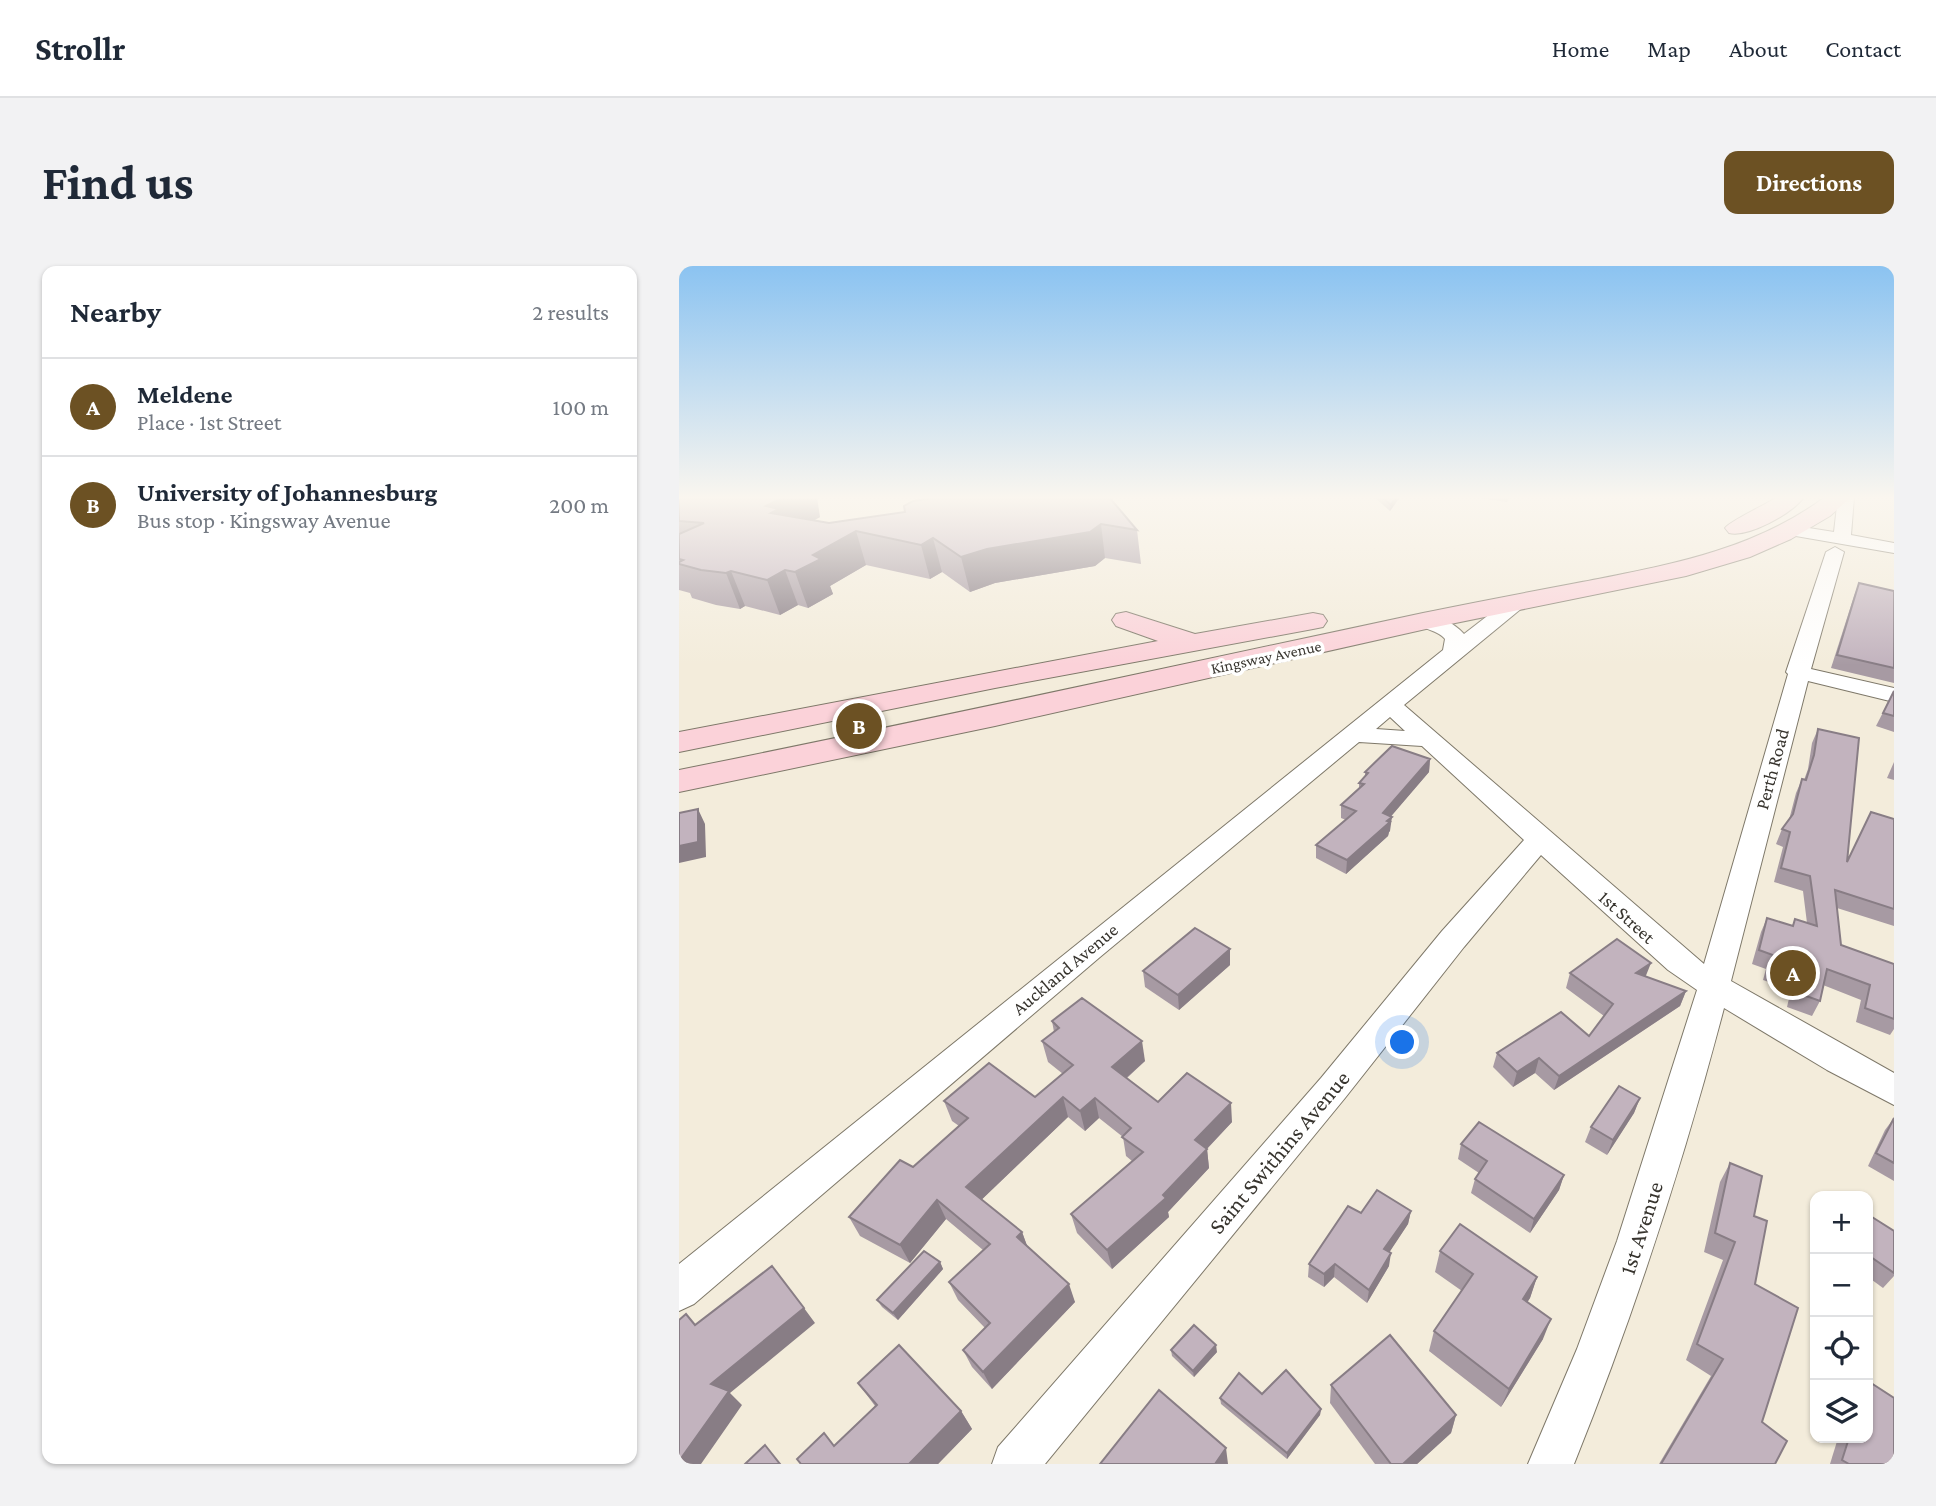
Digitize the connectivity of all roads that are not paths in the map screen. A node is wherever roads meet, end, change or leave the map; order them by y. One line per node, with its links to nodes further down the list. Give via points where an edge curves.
1 (1660, 553): 6 (main road, Kingsway Avenue)
2 (1737, 553): 4 (main road, Kingsway Avenue, via 1677,571)
3 (1836, 553): 9 (street, Perth Road)
4 (1515, 604): 5 (main road, Kingsway Avenue); 7 (street, Auckland Avenue)
5 (1426, 621): 7 (street, via 1452,631); 15 (main road, Kingsway Avenue)
6 (1194, 643): 8 (main road, Kingsway Avenue); 8 (main road, via 1114,629)
7 (1454, 650): 11 (street, Auckland Avenue)
8 (1051, 669): 14 (main road, Kingsway Avenue)
9 (1797, 673): 10 (street); 17 (street, Perth Road)
10 (1894, 695)
11 (1389, 704): 12 (street, Auckland Avenue); 13 (street, 1st Street)
12 (1354, 735): 13 (street); 19 (street, Auckland Avenue, via 1217,843)
13 (1428, 739): 16 (street, 1st Street)
14 (679, 742)
15 (679, 780)
16 (1541, 838): 17 (street, 1st Street, via 1650,938); 20 (street, Saint Swithins Avenue)
17 (1714, 987): 18 (street, 1st Street); 21 (street, 1st Avenue, via 1629,1266)
18 (1894, 1090)
19 (679, 1290)
20 (1015, 1464)
21 (1551, 1464)

